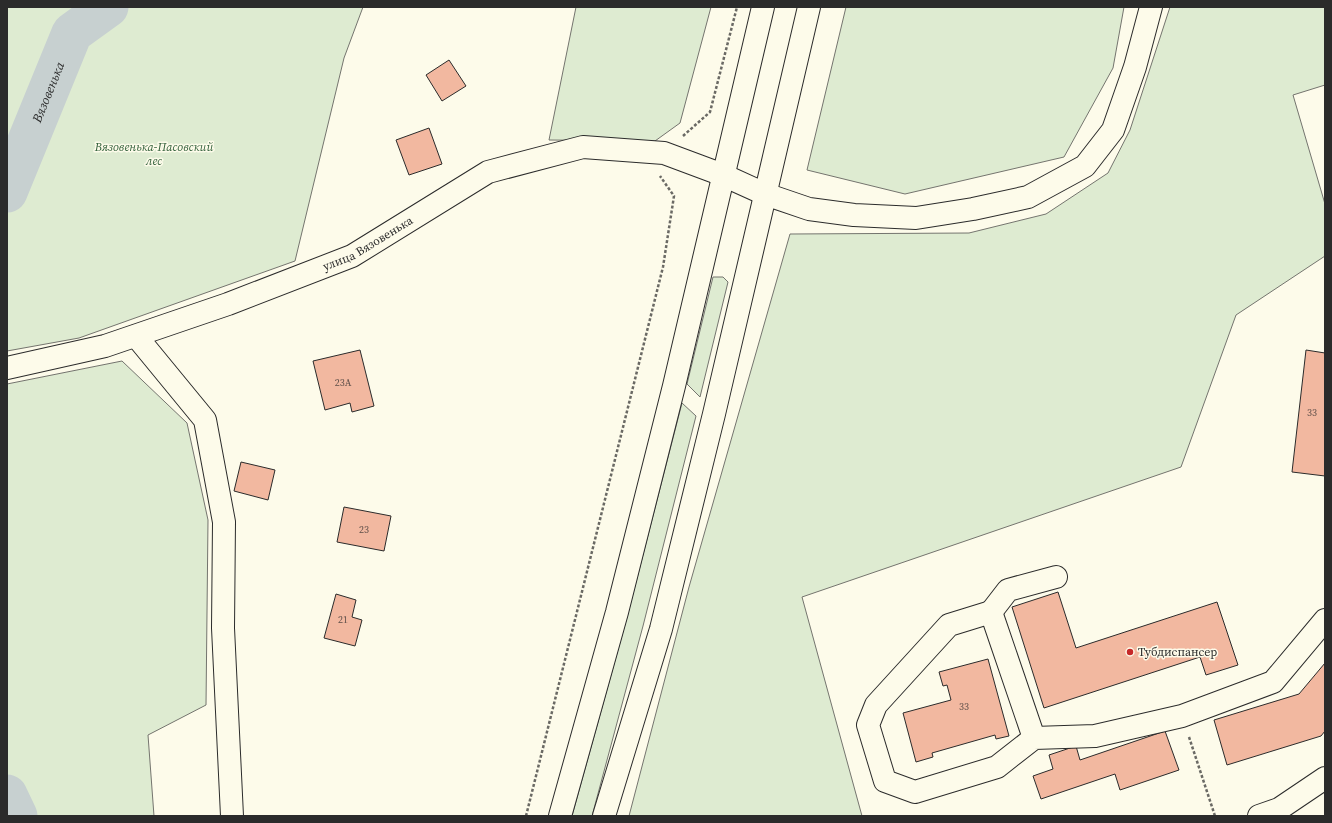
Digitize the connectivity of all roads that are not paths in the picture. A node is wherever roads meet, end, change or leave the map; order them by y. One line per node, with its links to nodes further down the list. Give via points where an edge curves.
1 (763, 7): 4 (main road)
2 (809, 7): 5 (main road)
3 (1151, 7): 5 (main road, улица Вязовенька, via 1113,130 1085,166 1028,197 916,218 854,215 809,209)
4 (723, 175): 5 (main road, улица Вязовенька); 6 (main road, улица Вязовенька, via 664,153 583,147 488,172 352,256); 14 (main road, via 674,386)
5 (765, 194): 15 (main road, via 661,629)
6 (136, 336): 7 (main road, улица Вязовенька, via 105,346); 13 (main road, via 205,420 224,522 223,628)
7 (7, 368)
8 (1056, 577): 9 (main road, via 1008,590)
9 (991, 612): 11 (main road); 11 (main road, via 949,625 876,705 868,724 885,781 915,792 997,767)
10 (1325, 620): 11 (main road, via 1273,682 1182,716 1095,736)
11 (1034, 738)
12 (1325, 778): 16 (main road, via 1278,808)
13 (232, 816)
14 (560, 816)
15 (604, 816)
16 (1259, 816)

